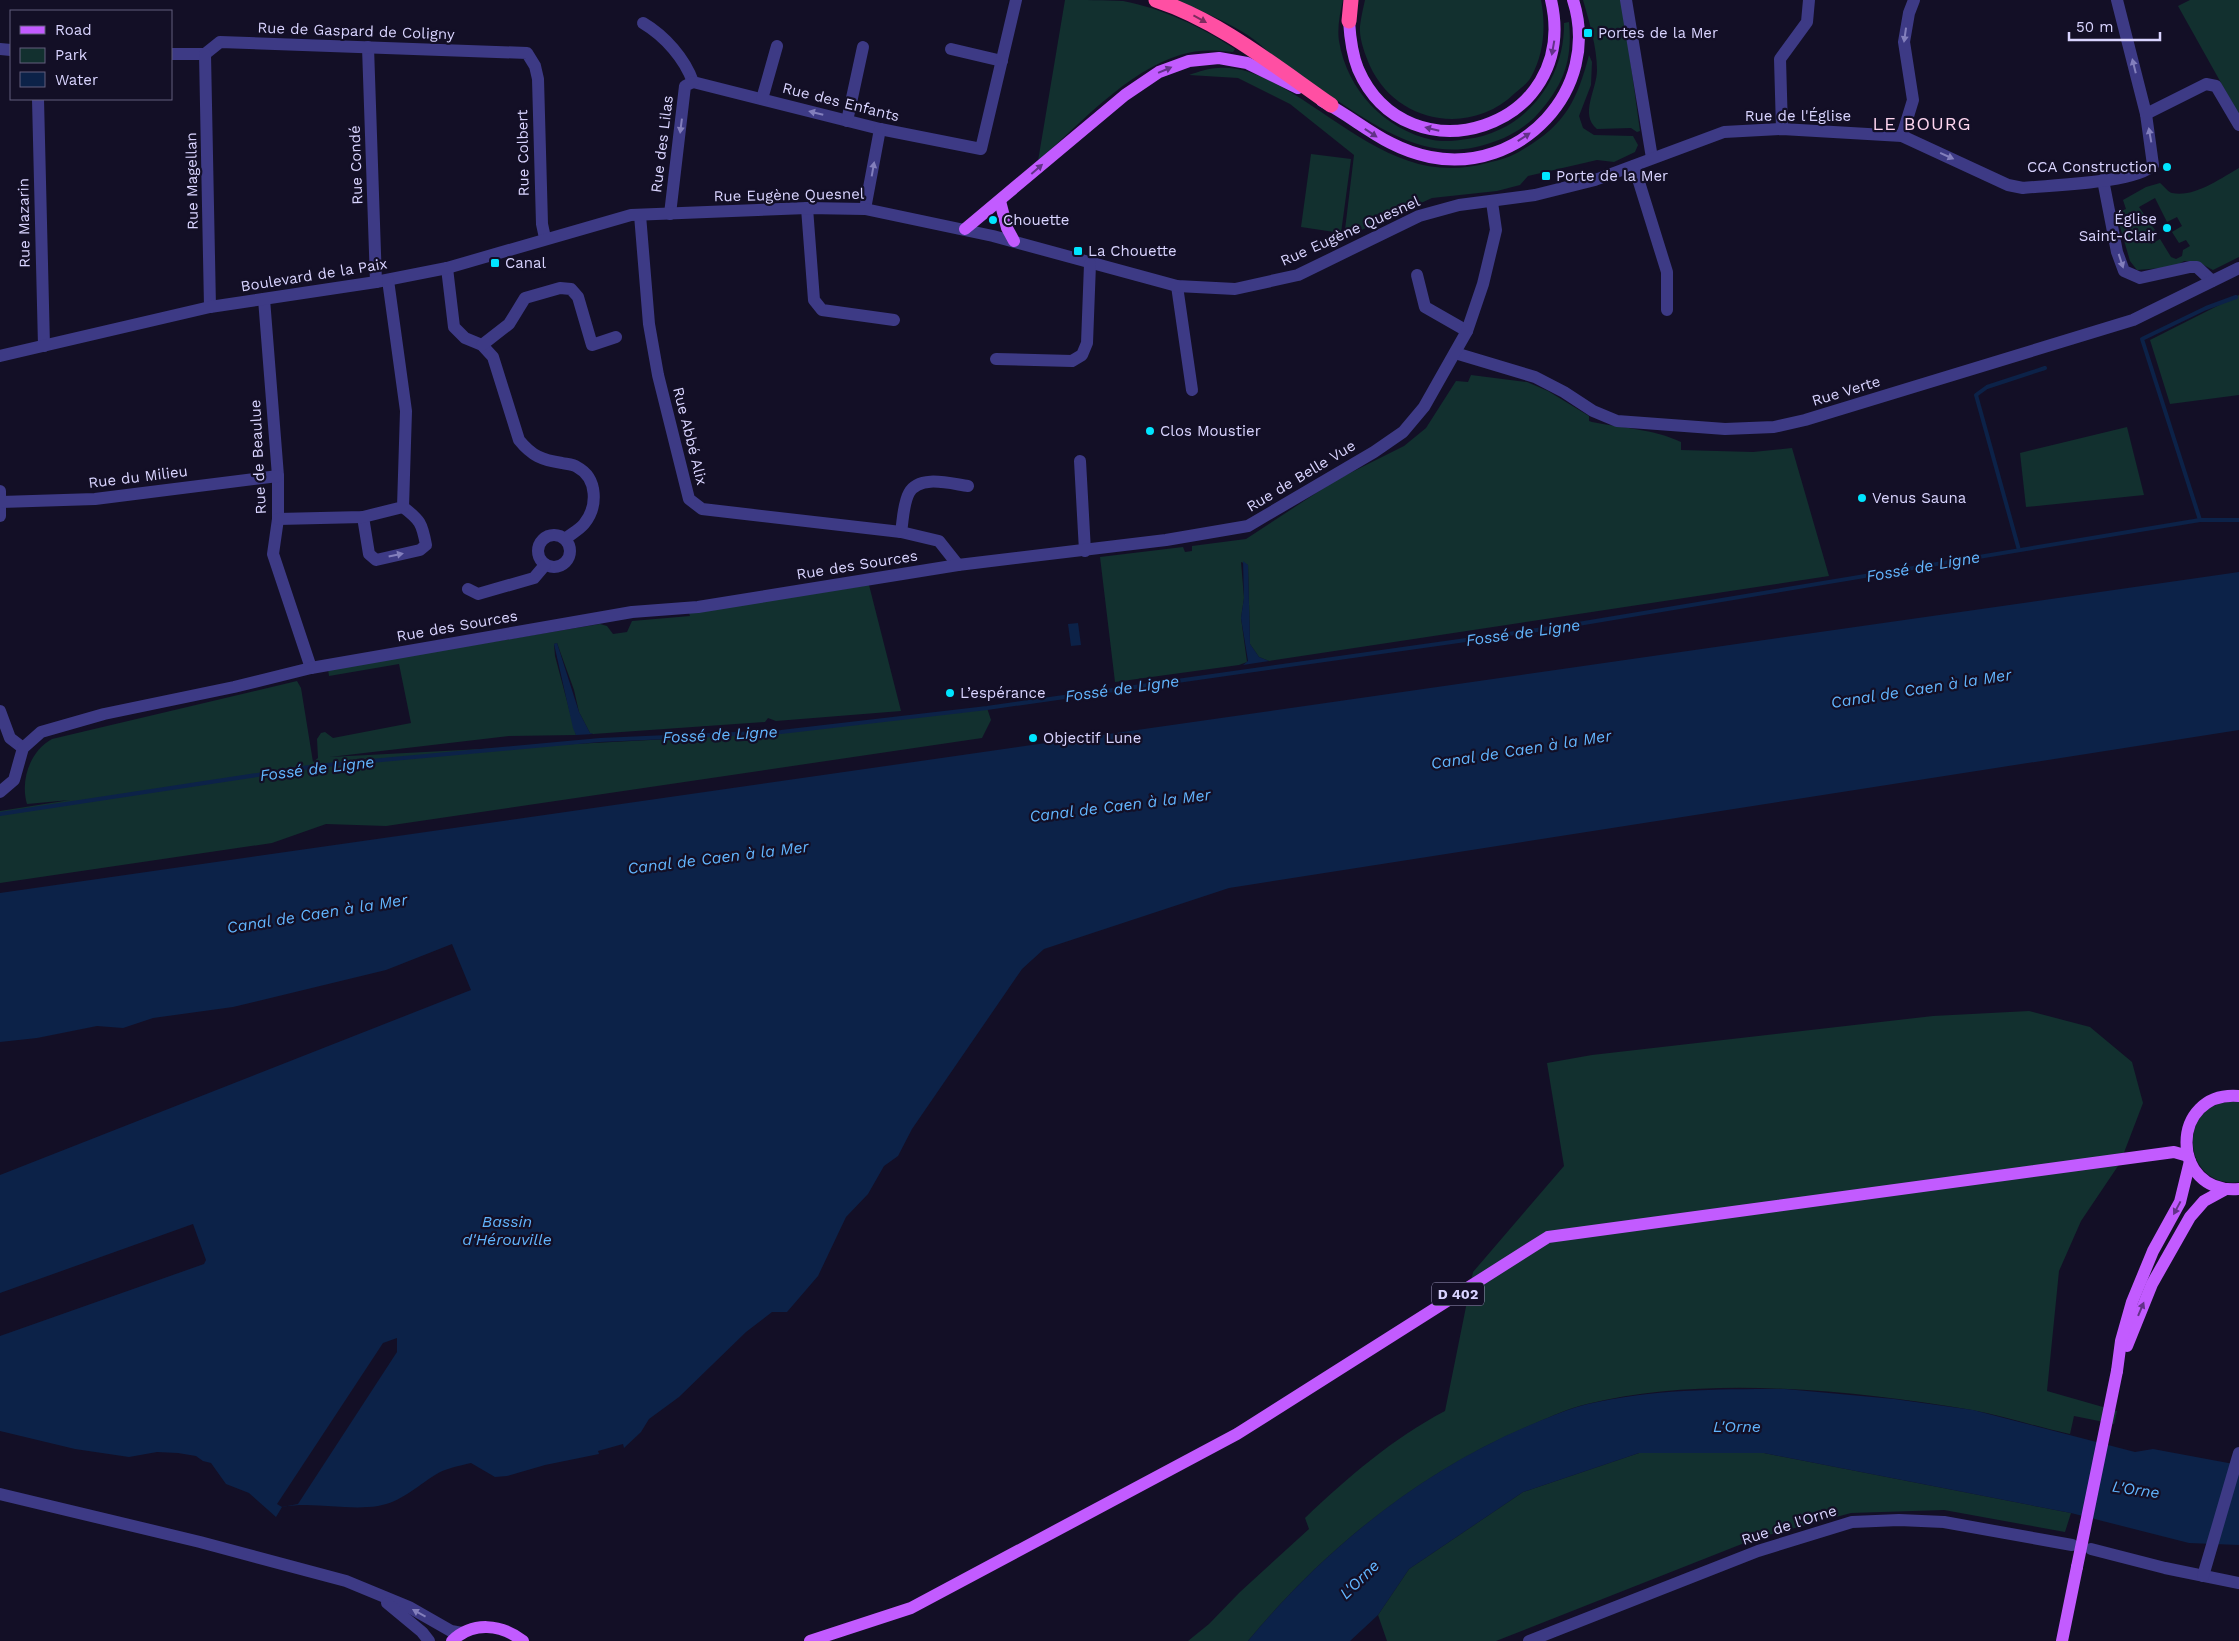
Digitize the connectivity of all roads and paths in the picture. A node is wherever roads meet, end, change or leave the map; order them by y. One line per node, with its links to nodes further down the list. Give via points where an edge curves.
1 (1016, 0): 19 (street)
2 (1156, 0): 24 (highway, one-way to 24, via 1230,36)
3 (1351, 0): 11 (highway)
4 (1356, 0): 11 (street)
5 (1552, 0): 11 (main road, one-way to 11, via 1553,47 1547,68 1536,88 1503,118 1458,131 1442,132 1410,122 1374,95 1358,70)
6 (1573, 0): 24 (main road, one-way to 6, via 1380,139 1418,154 1462,158 1501,150 1538,128 1565,94 1575,70 1579,48)
7 (1626, 0): 31 (street)
8 (1809, 0): 29 (street, via 1807,22 1780,59)
9 (1914, 0): 30 (street, one-way to 30, via 1904,42 1913,100)
10 (2117, 0): 25 (street, one-way to 10)
11 (1349, 21)
12 (643, 23): 21 (street, via 654,30 687,65)
13 (777, 46): 22 (street)
14 (368, 47): 18 (street, Rue de Gaspard de Coligny, via 220,42); 20 (street, Rue de Gaspard de Coligny, via 527,53); 47 (street, Rue Condé)
15 (863, 47): 26 (street)
16 (951, 49): 19 (street)
17 (172, 54): 18 (street, Rue de Gaspard de Coligny)
18 (205, 54): 51 (street, Rue Magellan)
19 (1002, 60): 28 (street, Rue des Enfants, via 982,149)
20 (535, 66): 41 (street, Rue Colbert)
21 (693, 82): 22 (street, Rue des Enfants); 38 (street, Rue des Lilas, one-way to 38, via 685,86)
22 (762, 99): 26 (street, Rue des Enfants, one-way to 22)
23 (38, 100): 57 (street, Rue Mazarin)
24 (1331, 106): 34 (main road, one-way to 24, via 1131,89 1159,72 1190,61 1219,58 1247,63)
25 (2146, 114): 27 (street, via 2206,84 2216,86); 33 (street, Rue de l'Église, one-way to 25, via 2138,174 2153,165)
26 (847, 121): 28 (street, Rue des Enfants)
27 (2239, 125)
28 (880, 129): 37 (street, one-way to 28)
29 (1782, 129): 30 (street, Rue de l'Église); 31 (street, Rue de l'Église, via 1724,132)
30 (1902, 136): 33 (street, Rue de l'Église, one-way to 33, via 2008,185 2023,188)
31 (1652, 158): 32 (street, Rue de l'Église)
32 (1634, 166): 35 (street, Rue de l'Église, via 1587,182); 52 (street, via 1667,272)
33 (2103, 180): 48 (street, one-way to 48, via 2124,271 2140,278 2190,266)
34 (1000, 201): 40 (main road); 42 (main road)
35 (1492, 202): 49 (street, Rue Eugène Quesnel, via 1459,205 1419,216 1298,275 1235,289); 54 (street, Rue de Belle Vue, via 1496,230 1494,242)
36 (807, 208): 37 (street, Rue Eugène Quesnel); 38 (street, Rue Eugène Quesnel); 53 (street, via 814,300 822,310)
37 (865, 208): 40 (street, Rue Eugène Quesnel)
38 (670, 214): 39 (street, Rue Eugène Quesnel)
39 (635, 215): 41 (street, Boulevard de la Paix); 70 (street, Rue Abbé Alix, via 658,375 689,499 702,509)
40 (965, 229): 42 (street, Rue Eugène Quesnel)
41 (545, 238): 44 (street, Boulevard de la Paix)
42 (1014, 242): 43 (street, Rue Eugène Quesnel)
43 (1090, 264): 49 (street, Rue Eugène Quesnel); 60 (street, via 1087,342 1082,355 1072,361)
44 (447, 268): 47 (street, Boulevard de la Paix); 56 (street, via 454,327 465,338)
45 (2239, 268): 48 (street, Rue Verte)
46 (1417, 275): 54 (street, via 1426,307)
47 (382, 281): 50 (street, Boulevard de la Paix); 66 (street, Rue Condé, via 406,411)
48 (2212, 281): 58 (street, Rue Verte, via 2132,320 1774,427 1725,429 1617,421 1593,411 1535,377)
49 (1177, 286): 61 (street)
50 (264, 299): 51 (street, Boulevard de la Paix); 63 (street, Rue de Beaulue)
51 (210, 307): 57 (street, Boulevard de la Paix)
52 (1667, 310)
53 (894, 320)
54 (1467, 331): 58 (street, Rue de Belle Vue)
55 (616, 337): 56 (street, via 592,345 578,297 571,289 560,288 525,298 509,324)
56 (482, 344): 71 (street, via 493,357 519,440 528,452 540,460 576,466 592,484 593,509 584,524)
57 (44, 346): 59 (street, Boulevard de la Paix)
58 (1455, 353): 72 (street, Rue de Belle Vue, via 1434,394 1403,432 1257,522 1239,530)
59 (0, 356)
60 (996, 359)
61 (1192, 390)
62 (1080, 461): 72 (street)
63 (278, 476): 65 (street, Rue du Milieu, via 95,499); 69 (street, Rue de Beaulue)
64 (968, 486): 70 (street, via 926,482 913,488 908,493)
65 (1, 496): 67 (street)
66 (403, 507): 68 (street); 68 (street, one-way to 66, via 369,554 376,560 420,550 426,545 423,528 419,520)
67 (0, 516)
68 (363, 517): 69 (street)
69 (278, 519): 76 (street, Rue de Beaulue, via 273,554)
70 (900, 532): 74 (street, Rue Abbé Alix, via 939,541)
71 (565, 539): 73 (street, via 570,548 565,563 556,567); 73 (street, via 555,534 541,541 539,556)
72 (1085, 551): 74 (street, Rue de Belle Vue)
73 (546, 565): 75 (street, via 534,578 478,594)
74 (958, 565): 76 (street, Rue des Sources, via 698,607 632,612)
75 (468, 589)
76 (310, 668): 78 (street, Rue des Sources, via 55,727 41,732)
77 (0, 711): 78 (street, via 10,738)
78 (23, 748): 79 (street, via 14,780)
79 (0, 792)
80 (2238, 1095): 81 (main road, via 2217,1098 2202,1107 2189,1126)
81 (2186, 1143): 82 (main road, D 402); 83 (main road)
82 (2174, 1152): 83 (main road, D 402); 97 (main road, D 402, via 1548,1238 1236,1434 911,1608)
83 (2189, 1158): 84 (main road, via 2204,1180); 86 (main road, one-way to 86, via 2180,1202 2153,1251 2132,1302 2120,1341)
84 (2226, 1189): 85 (main road); 86 (main road, one-way to 84, via 2152,1284 2190,1216 2204,1201)
85 (2239, 1189)
86 (2117, 1371): 99 (main road, bridge)
87 (2237, 1459): 91 (street)
88 (0, 1494): 93 (street, via 300,1567)
89 (2072, 1545): 98 (street, Rue de l'Orne, via 1944,1522 1852,1522 1758,1551)
90 (2091, 1549): 91 (street)
91 (2203, 1576): 92 (street)
92 (2239, 1583)
93 (376, 1593): 94 (street, one-way to 93, via 408,1607); 95 (street)
94 (457, 1637): 96 (main road, via 476,1628 491,1627 503,1629)
95 (429, 1641)
96 (523, 1641)
97 (810, 1641)
98 (1529, 1641)
99 (2062, 1641)

